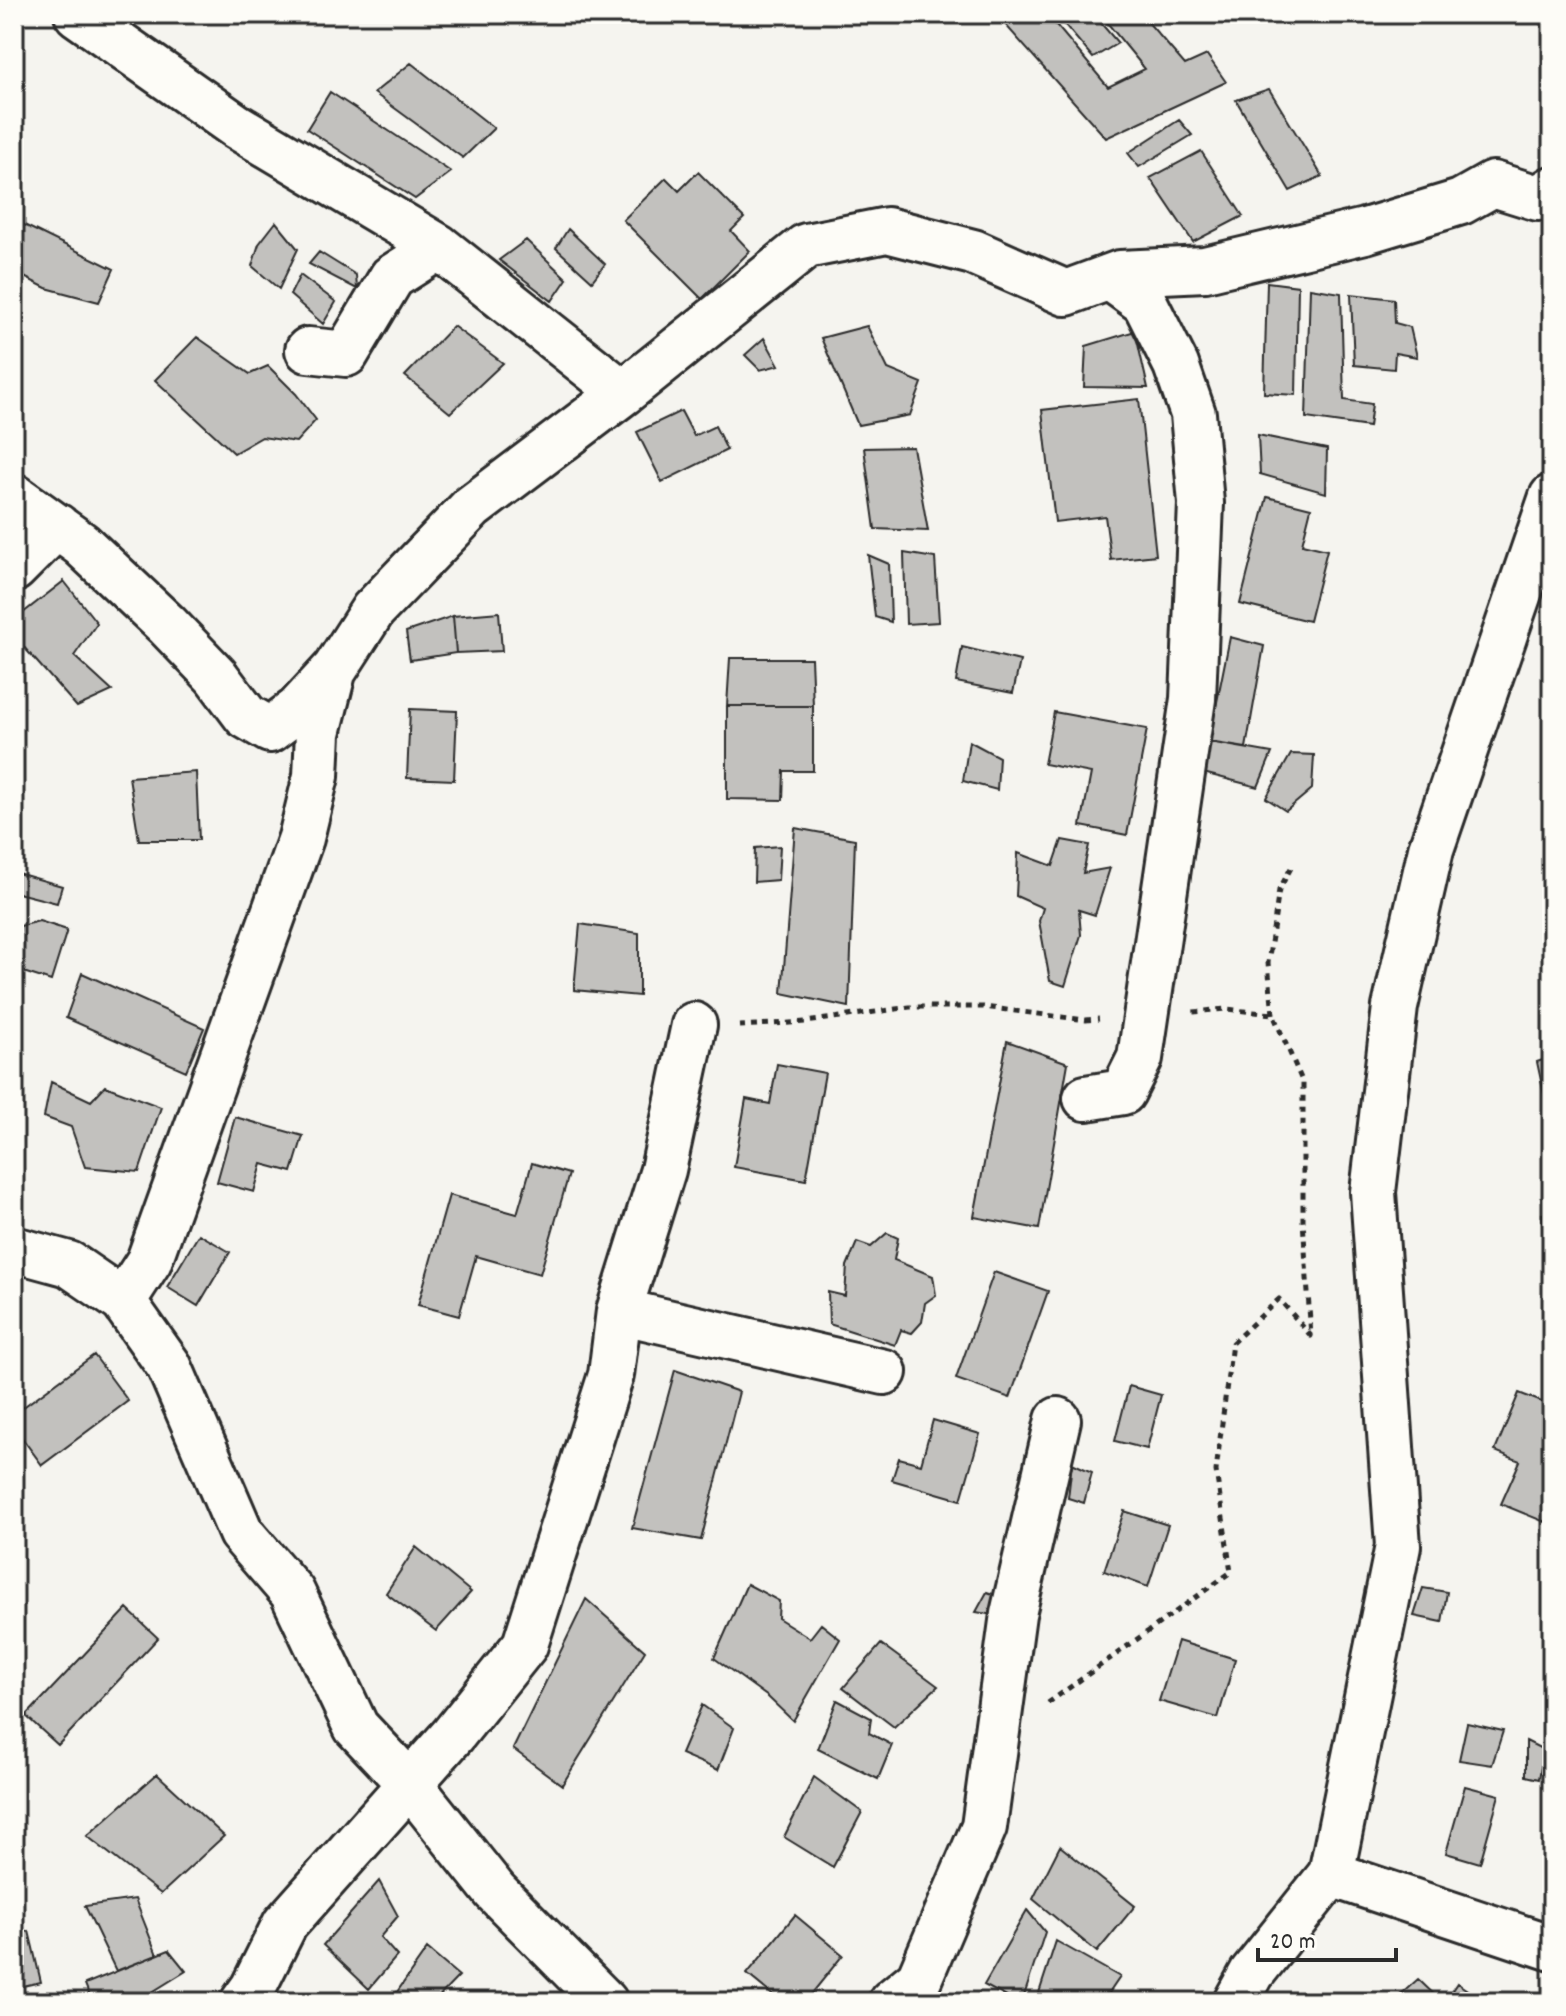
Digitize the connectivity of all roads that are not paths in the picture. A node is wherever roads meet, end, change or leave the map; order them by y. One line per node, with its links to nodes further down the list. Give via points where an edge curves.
1 (77, 14): 3 (street, via 236,126)
2 (1552, 189): 4 (street, via 1538,198 1493,184 1461,202 1365,231 1205,269)
3 (439, 247): 5 (street, via 392,277 346,354); 6 (street)
4 (1109, 277): 6 (street, via 1066,293 973,252 887,230 806,246); 15 (street, via 1145,303 1176,365 1193,414 1201,503 1193,699 1140,1058 1123,1092)
5 (308, 350)
6 (623, 393): 11 (street, via 472,507 373,610)
7 (14, 496): 9 (street)
8 (1552, 497): 22 (street, via 1431,849 1395,1007 1373,1192 1398,1546)
9 (57, 526): 10 (street); 12 (street, via 177,635 246,716)
10 (14, 569)
11 (335, 669): 12 (street); 13 (street, via 318,733 316,776)
12 (270, 730): 13 (street, via 290,753)
13 (301, 838): 17 (street, via 149,1261)
14 (694, 1025): 18 (street, via 663,1170)
15 (1086, 1098)
16 (14, 1249): 17 (street, via 69,1264)
17 (123, 1301): 21 (street, via 169,1366 241,1533 292,1592 356,1727)
18 (619, 1311): 19 (street); 21 (street, via 611,1375 525,1645)
19 (884, 1372)
20 (1058, 1420): 26 (street, via 1013,1614 984,1827 919,1979)
21 (409, 1783): 24 (street, via 285,1924); 25 (street, via 495,1891)
22 (1331, 1874): 23 (street); 27 (street, via 1252,1973)
23 (1552, 1948)
24 (243, 2002)
25 (605, 2002)
26 (891, 2002)
27 (1236, 2002)

